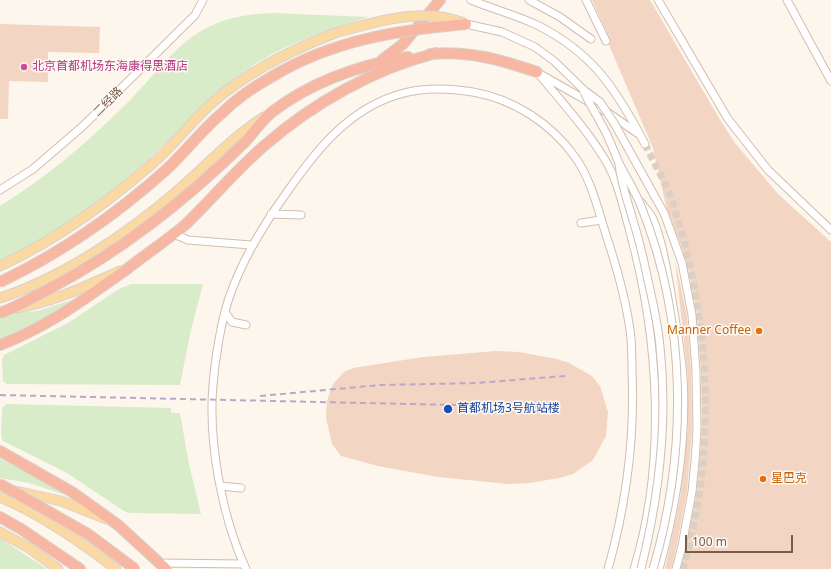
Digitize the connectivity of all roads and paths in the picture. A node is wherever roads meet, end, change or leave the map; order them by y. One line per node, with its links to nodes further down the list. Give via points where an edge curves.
1 (203, 0): 19 (street, 二经路, via 195,15 84,126 32,169)
2 (440, 0): 12 (highway, via 403,44 390,56)
3 (471, 0): 13 (street, via 536,25 564,40 587,58 622,101 644,144 639,135 610,114)
4 (529, 0): 9 (street)
5 (586, 0): 10 (street)
6 (658, 0): 24 (street, via 728,120 768,170)
7 (787, 0): 14 (street)
8 (466, 24): 15 (street, bridge, via 511,36 535,47 560,66); 27 (main road, bridge, via 439,16 380,22 335,33 288,53 243,79 213,103 162,155 107,201 49,240); 29 (highway, bridge, via 367,37 308,58 274,75 222,112 168,168 116,211 59,250)
9 (591, 39)
10 (606, 41)
11 (436, 53): 12 (highway); 13 (highway, via 454,52 485,56); 25 (highway, via 399,65 357,84 310,111 260,149)
12 (375, 64): 16 (highway, via 319,84)
13 (537, 72): 17 (street)
14 (831, 82)
15 (582, 88): 18 (street, bridge); 56 (street, bridge, via 601,104 614,123 664,213 682,263 692,315 697,430 689,507)
16 (272, 112): 30 (main road, via 243,131 177,191 121,234 63,269); 33 (highway, bridge, via 192,193 137,236 76,275)
17 (605, 159): 52 (street, via 620,195 636,252 652,340 656,418 651,485); 55 (street, via 623,177 652,218 664,258 679,339 684,421 680,466)
18 (618, 160): 53 (street, bridge, via 621,181 648,278 660,341 662,373 663,424 660,463); 54 (street, bridge, via 640,204 658,257 669,309 676,366 678,427 673,475 666,522)
19 (0, 190)
20 (271, 214): 21 (street); 22 (street, via 313,155 344,124 396,95 423,89 452,89 508,102 533,116 558,136 575,157 590,184); 26 (street)
21 (301, 215)
22 (601, 220): 23 (street); 51 (street, via 618,272 631,331 633,389 631,456)
23 (581, 223)
24 (831, 230)
25 (174, 234): 26 (street, via 188,240); 28 (highway)
26 (251, 245): 32 (street)
27 (0, 266)
28 (131, 266): 31 (main road, via 53,300); 35 (highway, via 64,314)
29 (0, 282)
30 (0, 298)
31 (0, 309)
32 (225, 312): 34 (street, via 232,322); 38 (street, via 213,384 212,419)
33 (0, 313)
34 (246, 325)
35 (0, 344)
36 (0, 450): 43 (highway, via 72,492)
37 (0, 484): 50 (highway, bridge, via 88,534)
38 (220, 486): 40 (street); 46 (street)
39 (0, 488): 43 (main road, via 55,499)
40 (241, 488)
41 (0, 498): 49 (main road, via 15,503 91,550)
42 (0, 517): 48 (highway)
43 (118, 525): 45 (highway)
44 (0, 532): 47 (main road, via 29,548)
45 (163, 566): 46 (street)
46 (245, 566)
47 (58, 569)
48 (80, 569)
49 (116, 569)
50 (135, 569)
51 (608, 569)
52 (634, 569)
53 (640, 569)
54 (653, 569)
55 (659, 569)
56 (676, 569)

